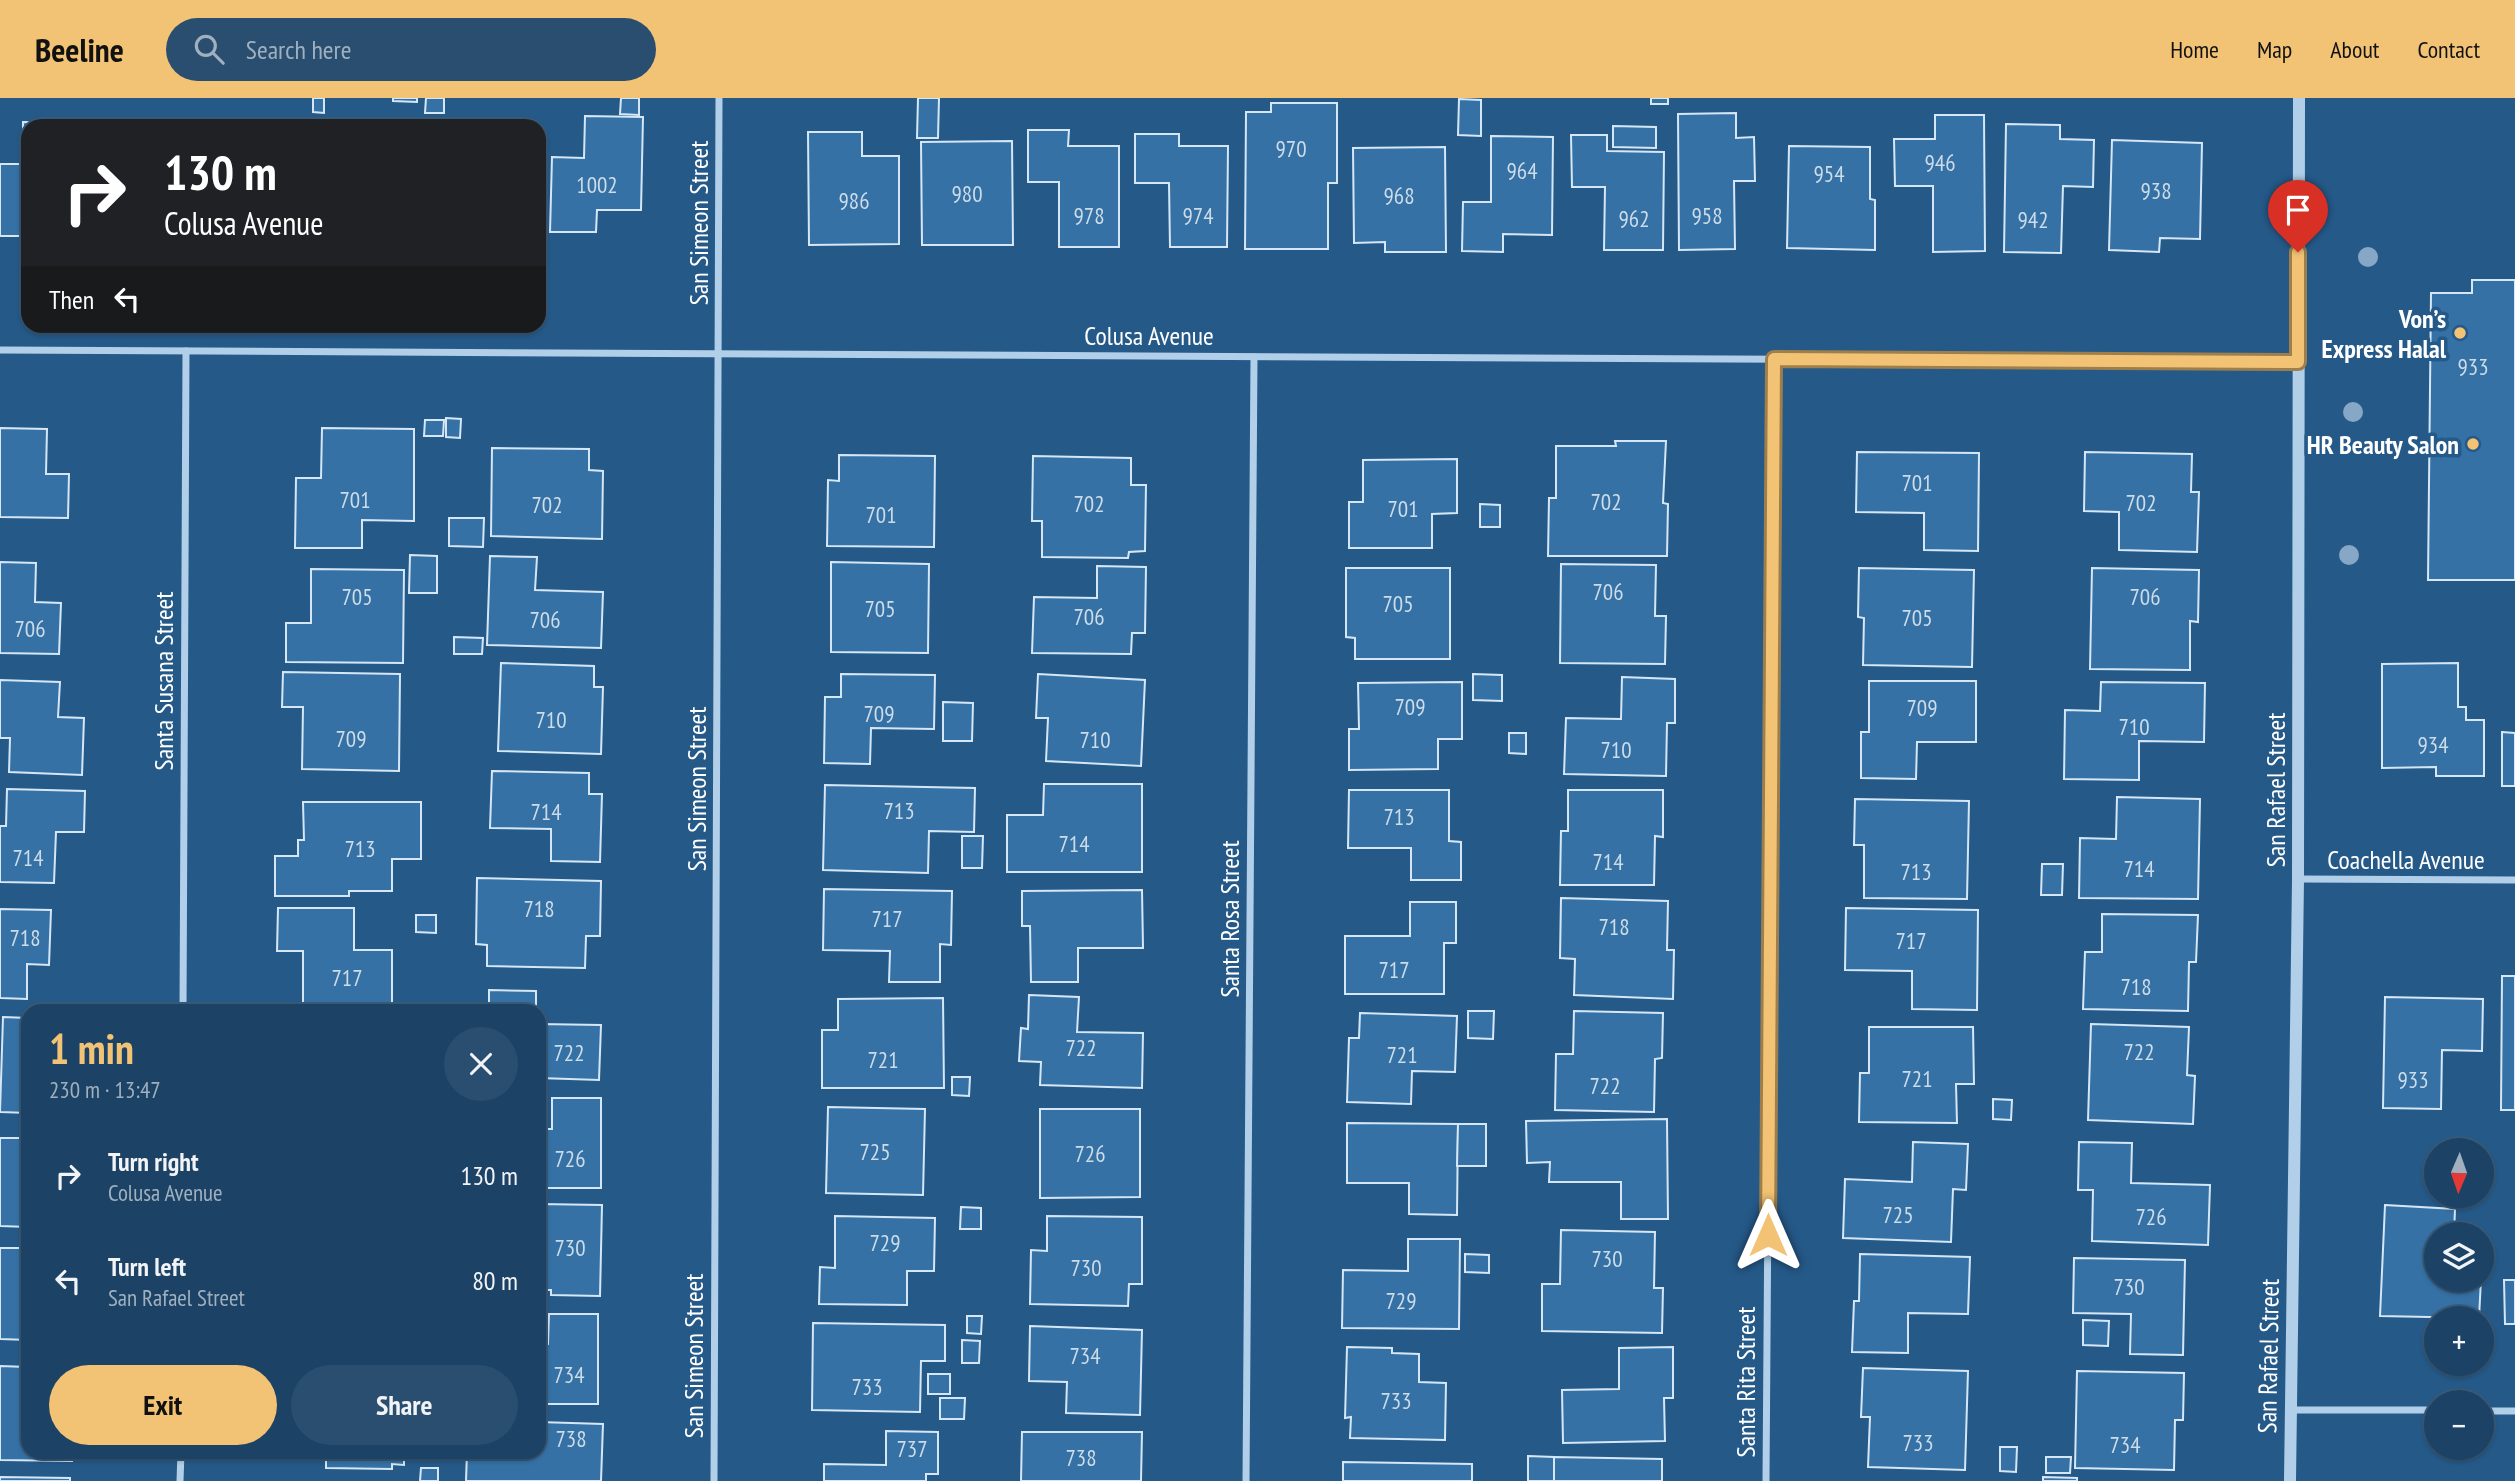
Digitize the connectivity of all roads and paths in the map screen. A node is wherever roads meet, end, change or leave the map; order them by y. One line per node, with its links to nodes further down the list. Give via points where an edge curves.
1 (719, 98): 5 (street, San Simeon Street)
2 (2299, 98): 8 (street, San Rafael Street)
3 (0, 350): 4 (street, Colusa Avenue)
4 (186, 351): 5 (street, Colusa Avenue); 11 (street, Santa Susana Street)
5 (719, 354): 6 (street, Colusa Avenue); 18 (street, San Simeon Street)
6 (1254, 357): 7 (street, Colusa Avenue); 19 (street, Santa Rosa Street)
7 (1774, 359): 8 (street, Colusa Avenue); 20 (street, Santa Rita Street)
8 (2298, 362): 9 (street, San Rafael Street)
9 (2298, 879): 10 (street, Coachella Avenue); 12 (street, San Rafael Street)
10 (2515, 880)
11 (183, 1004)
12 (2290, 1410): 13 (street); 21 (street, San Rafael Street)
13 (2424, 1410)
14 (2494, 1410): 15 (street)
15 (2515, 1411)
16 (181, 1459): 17 (street)
17 (180, 1481)
18 (714, 1481)
19 (1245, 1481)
20 (1766, 1481)
21 (2290, 1481)

